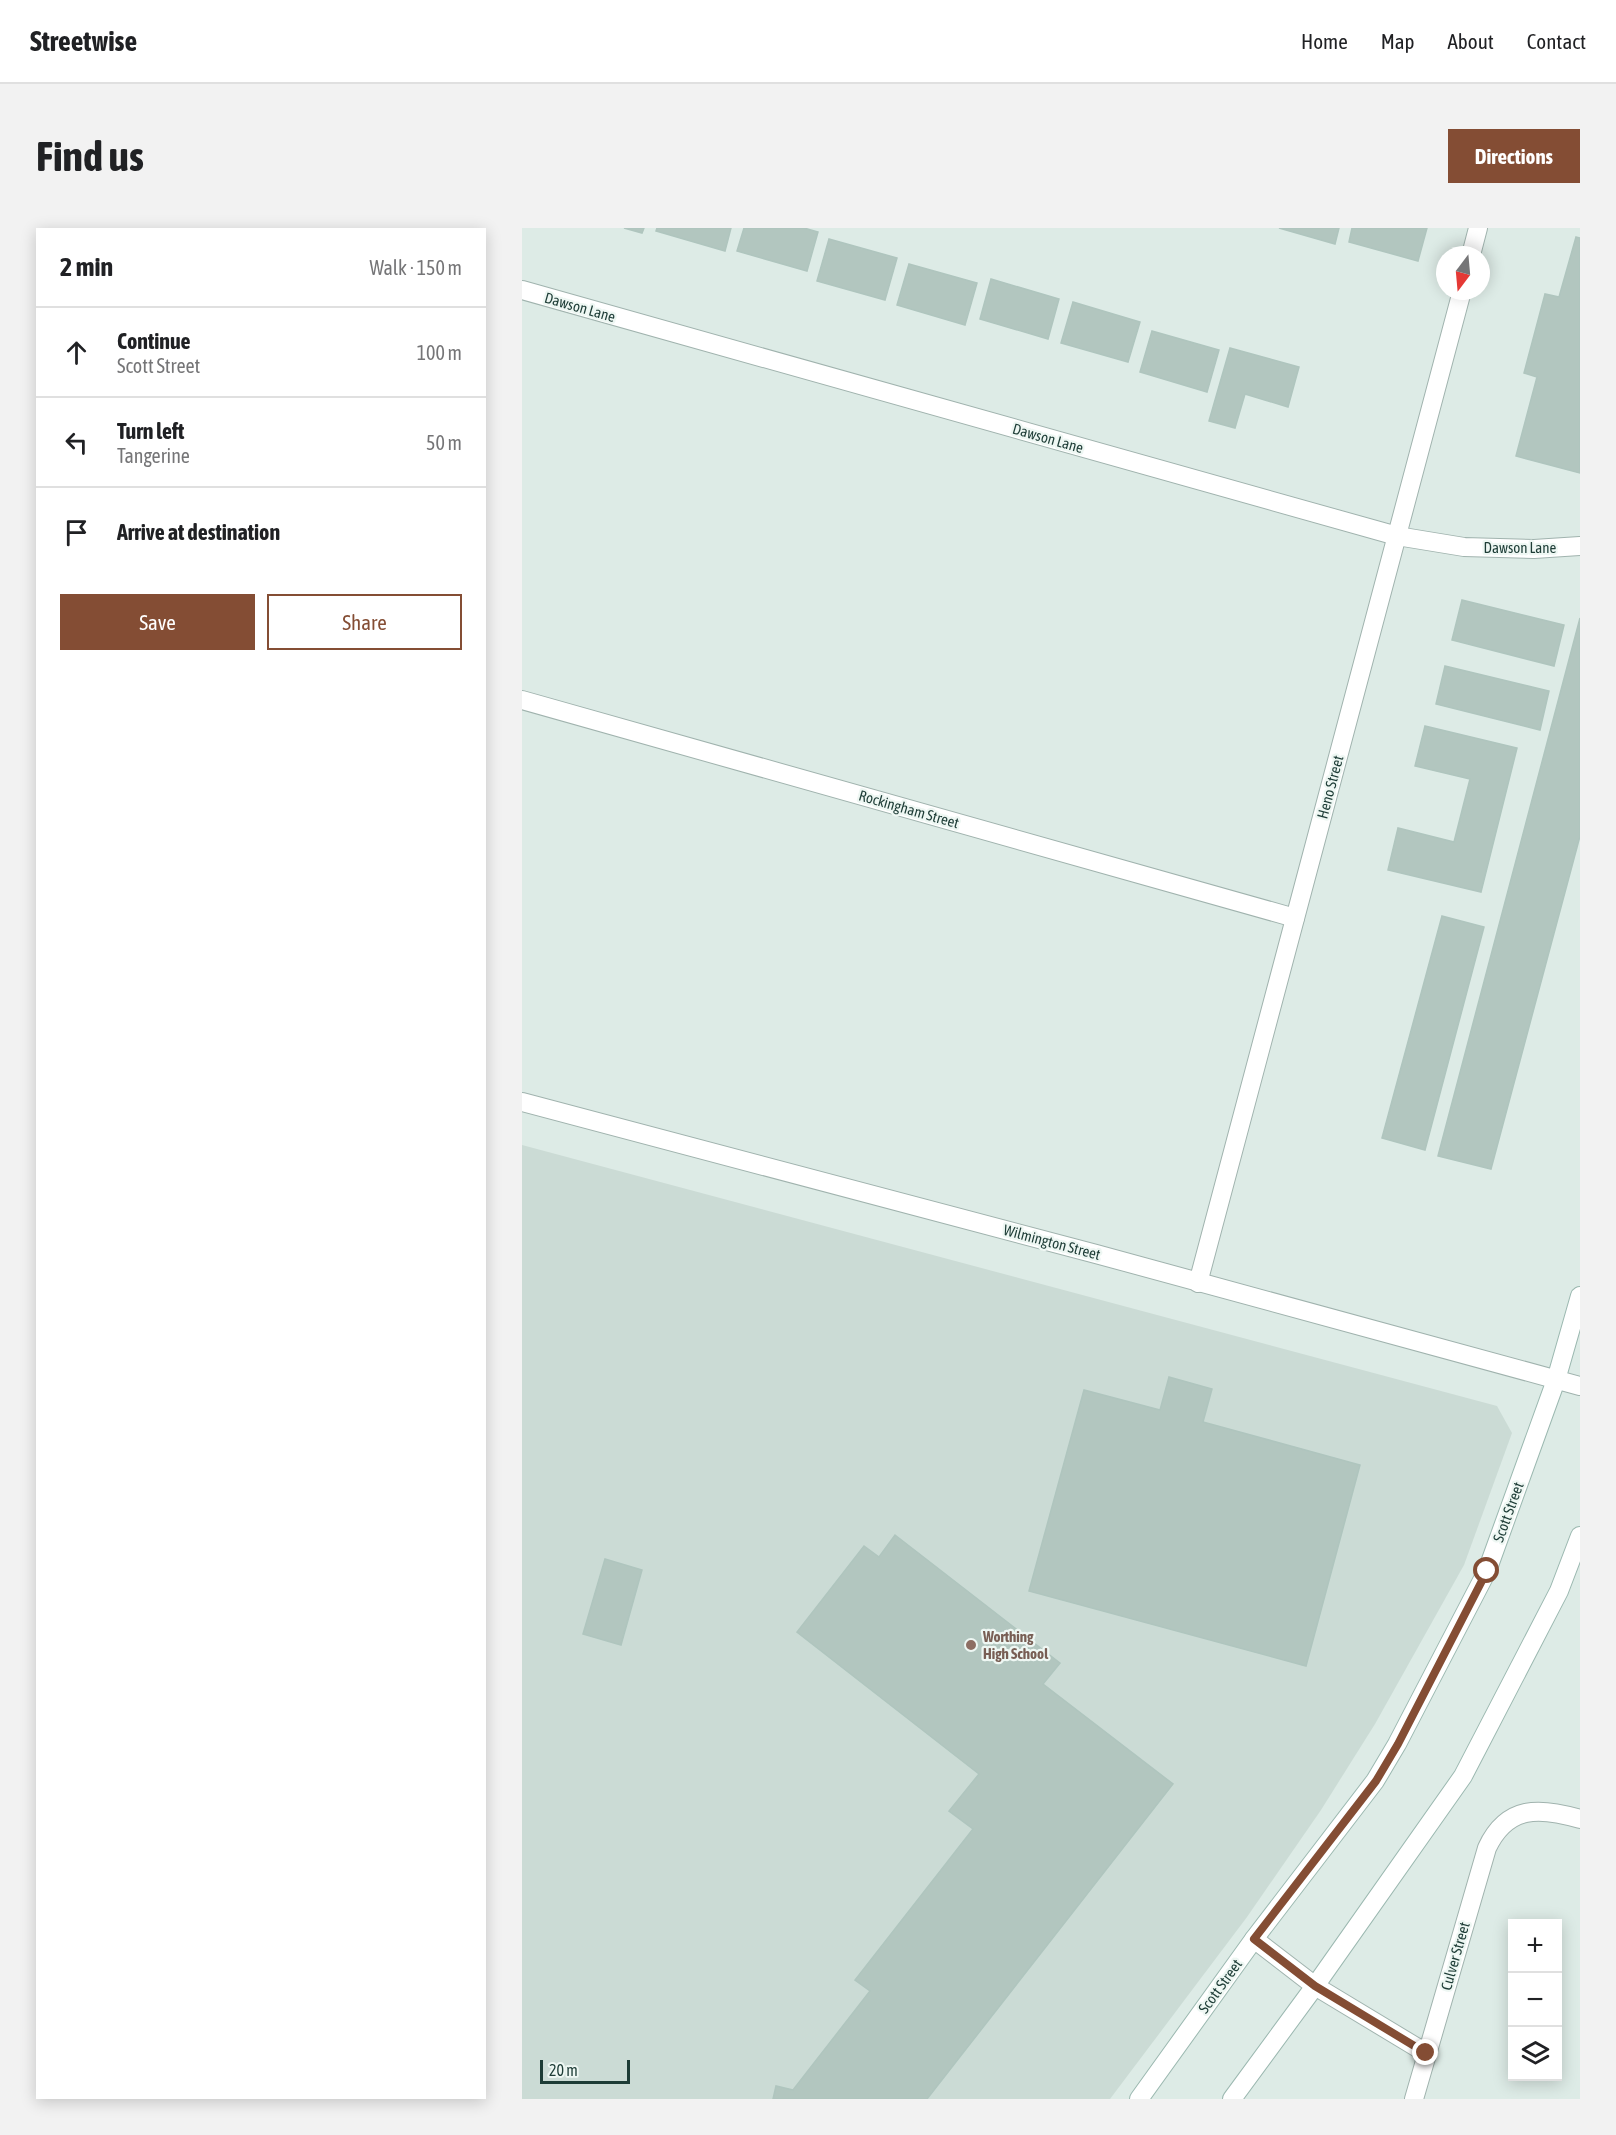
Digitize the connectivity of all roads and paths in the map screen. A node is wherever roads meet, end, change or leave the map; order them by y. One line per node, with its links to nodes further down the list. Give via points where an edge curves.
1 (1478, 228): 2 (street)
2 (1473, 246)
3 (522, 290): 5 (street, Dawson Lane)
4 (1460, 300): 5 (street, Heno Street)
5 (1397, 536): 6 (street, Dawson Lane, via 1464,547); 8 (street, Heno Street)
6 (1580, 546)
7 (522, 700): 8 (street, Rockingham Street)
8 (1295, 918): 10 (street, Heno Street)
9 (522, 1102): 10 (street, Wilmington Street)
10 (1198, 1283): 12 (street, Wilmington Street)
11 (1580, 1296): 12 (street, Scott Street)
12 (1556, 1380): 13 (street, Wilmington Street); 16 (street, Scott Street, via 1487,1571 1398,1744 1376,1781)
13 (1580, 1386)
14 (1580, 1536): 17 (street, via 1559,1592 1463,1776)
15 (1580, 1819): 18 (street, Culver Street, via 1554,1811 1533,1811 1509,1820 1495,1832)
16 (1254, 1939): 17 (street); 19 (street, Scott Street)
17 (1315, 1986): 18 (street); 20 (street)
18 (1426, 2053): 21 (street, Culver Street)
19 (1139, 2099)
20 (1232, 2099)
21 (1414, 2099)

